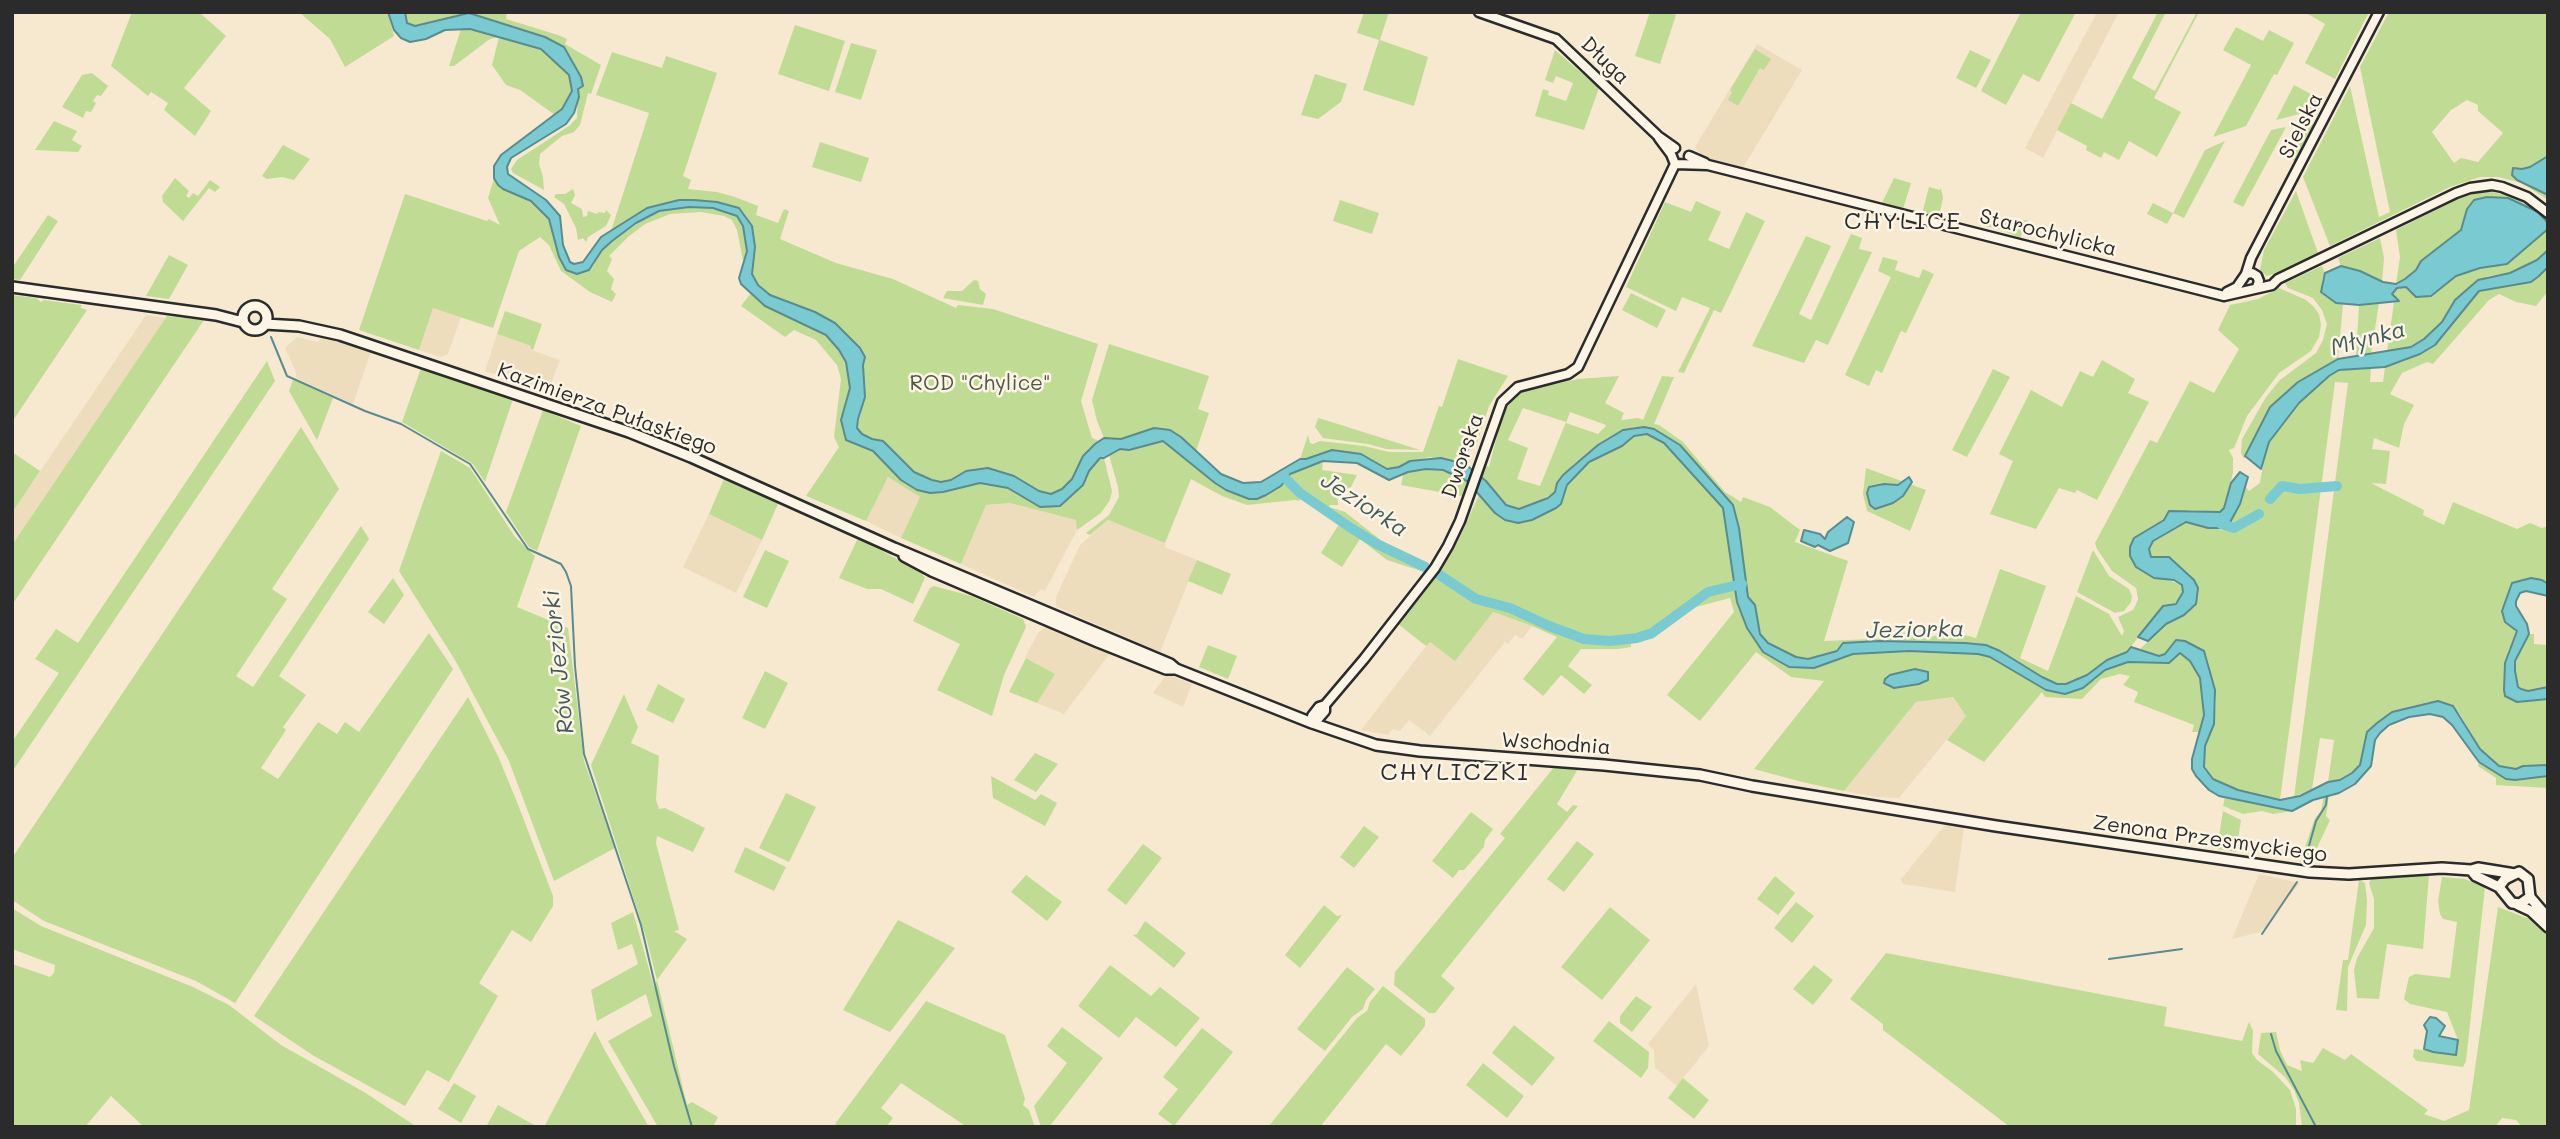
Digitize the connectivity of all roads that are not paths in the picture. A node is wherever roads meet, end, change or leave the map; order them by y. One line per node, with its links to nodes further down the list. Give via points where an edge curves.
1 (1479, 12): 3 (street, Długa, via 1556,39)
2 (2379, 12): 7 (street, Sielska, via 2254,256)
3 (1673, 151): 4 (street, via 1684,148); 5 (street)
4 (1688, 160): 5 (street, via 1681,166); 11 (street, Starochylicka)
5 (1675, 164): 15 (street, Dworska, via 1578,367 1510,392 1497,410 1454,534 1435,568 1319,707)
6 (2548, 213): 7 (street, Starochylicka, via 2527,197 2502,187 2470,188 2272,285)
7 (2254, 279): 8 (street); 10 (street, Starochylicka, via 2253,290)
8 (2241, 282): 10 (street); 11 (street, via 2230,292)
9 (12, 287): 12 (main road)
10 (2246, 290): 11 (street, Starochylicka)
11 (2217, 293)
12 (243, 317): 13 (main road, via 248,329 255,331); 13 (main road, via 248,307 258,306)
13 (266, 320): 14 (main road, Kazimierza Pułaskiego, via 364,342 615,427)
14 (1040, 614): 15 (main road, Wschodnia)
15 (1312, 723): 16 (main road, Wschodnia, via 1392,748 1658,770)
16 (1945, 817): 17 (main road, Zenona Przesmyckiego, via 2310,872)
17 (2471, 870): 18 (main road, Zenona Przesmyckiego); 19 (main road, Zenona Przesmyckiego)
18 (2515, 874): 19 (main road); 20 (main road, via 2528,879)
19 (2499, 887): 21 (main road)
20 (2530, 897): 21 (main road); 22 (main road)
21 (2516, 904): 23 (main road, via 2529,909)
22 (2548, 918)
23 (2548, 927)

